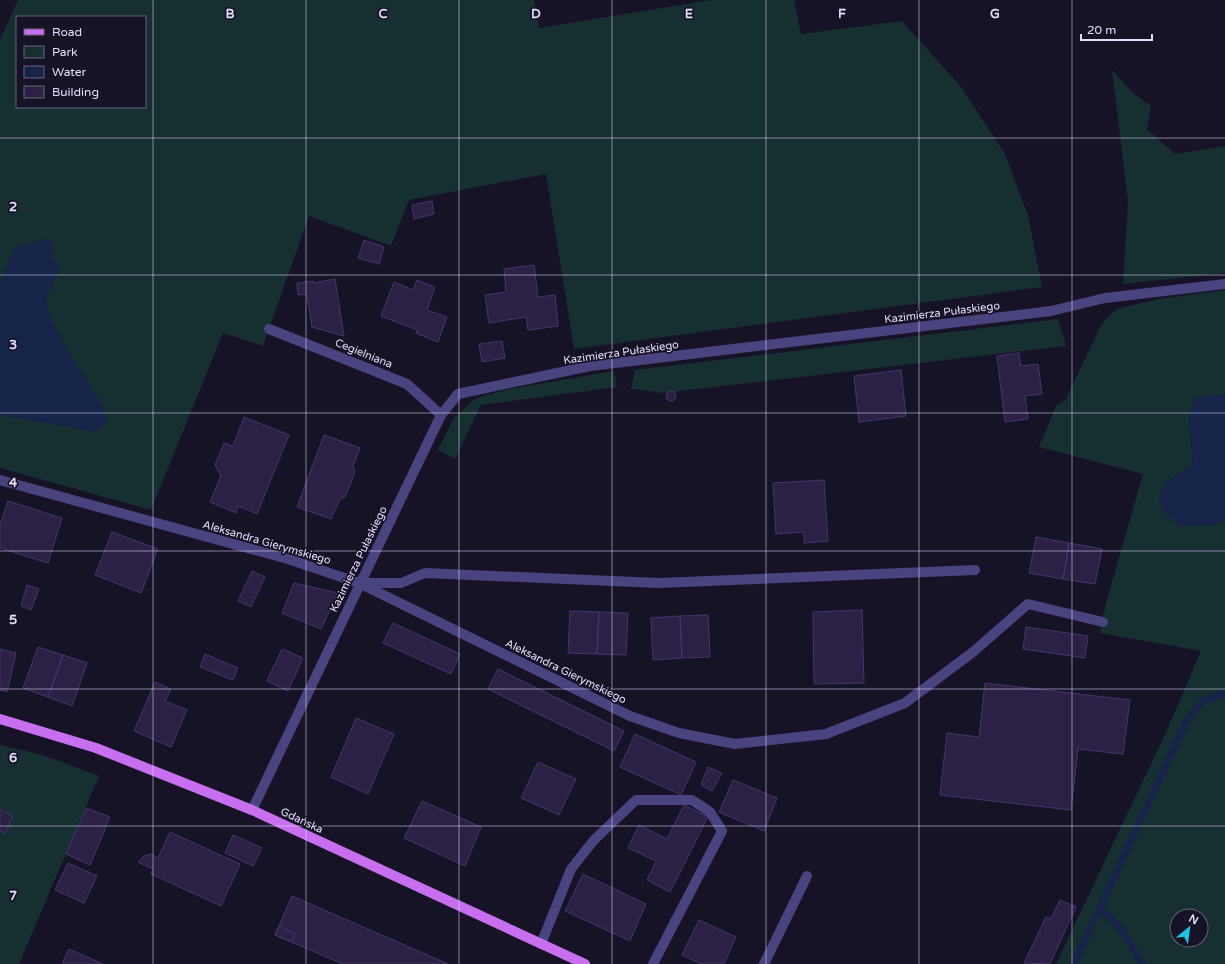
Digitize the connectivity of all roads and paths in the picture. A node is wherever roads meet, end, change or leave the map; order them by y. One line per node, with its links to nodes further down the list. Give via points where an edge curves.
1 (1225, 284): 3 (street, Kazimierza Pułaskiego, via 1105,298 1051,311 590,366 458,394)
2 (269, 329): 3 (street, Cegielniana, via 407,384)
3 (441, 415): 6 (street, Kazimierza Pułaskiego)
4 (0, 480): 6 (street, Aleksandra Gierymskiego, via 288,559)
5 (975, 570): 6 (street, via 659,583 425,573 401,583)
6 (359, 583): 7 (street, Aleksandra Gierymskiego, via 630,716 679,733 735,744 826,734 905,702 973,652 1028,604); 9 (street, Kazimierza Pułaskiego)
7 (1103, 622)
8 (0, 719): 9 (main road, Gdańska, via 96,748)
9 (252, 810): 11 (main road, Gdańska)
10 (807, 876): 14 (street)
11 (541, 944): 12 (main road, Gdańska); 13 (street, via 572,869 594,840 636,800 692,800 710,812 722,831)
12 (585, 964)
13 (653, 964)
14 (764, 964)

